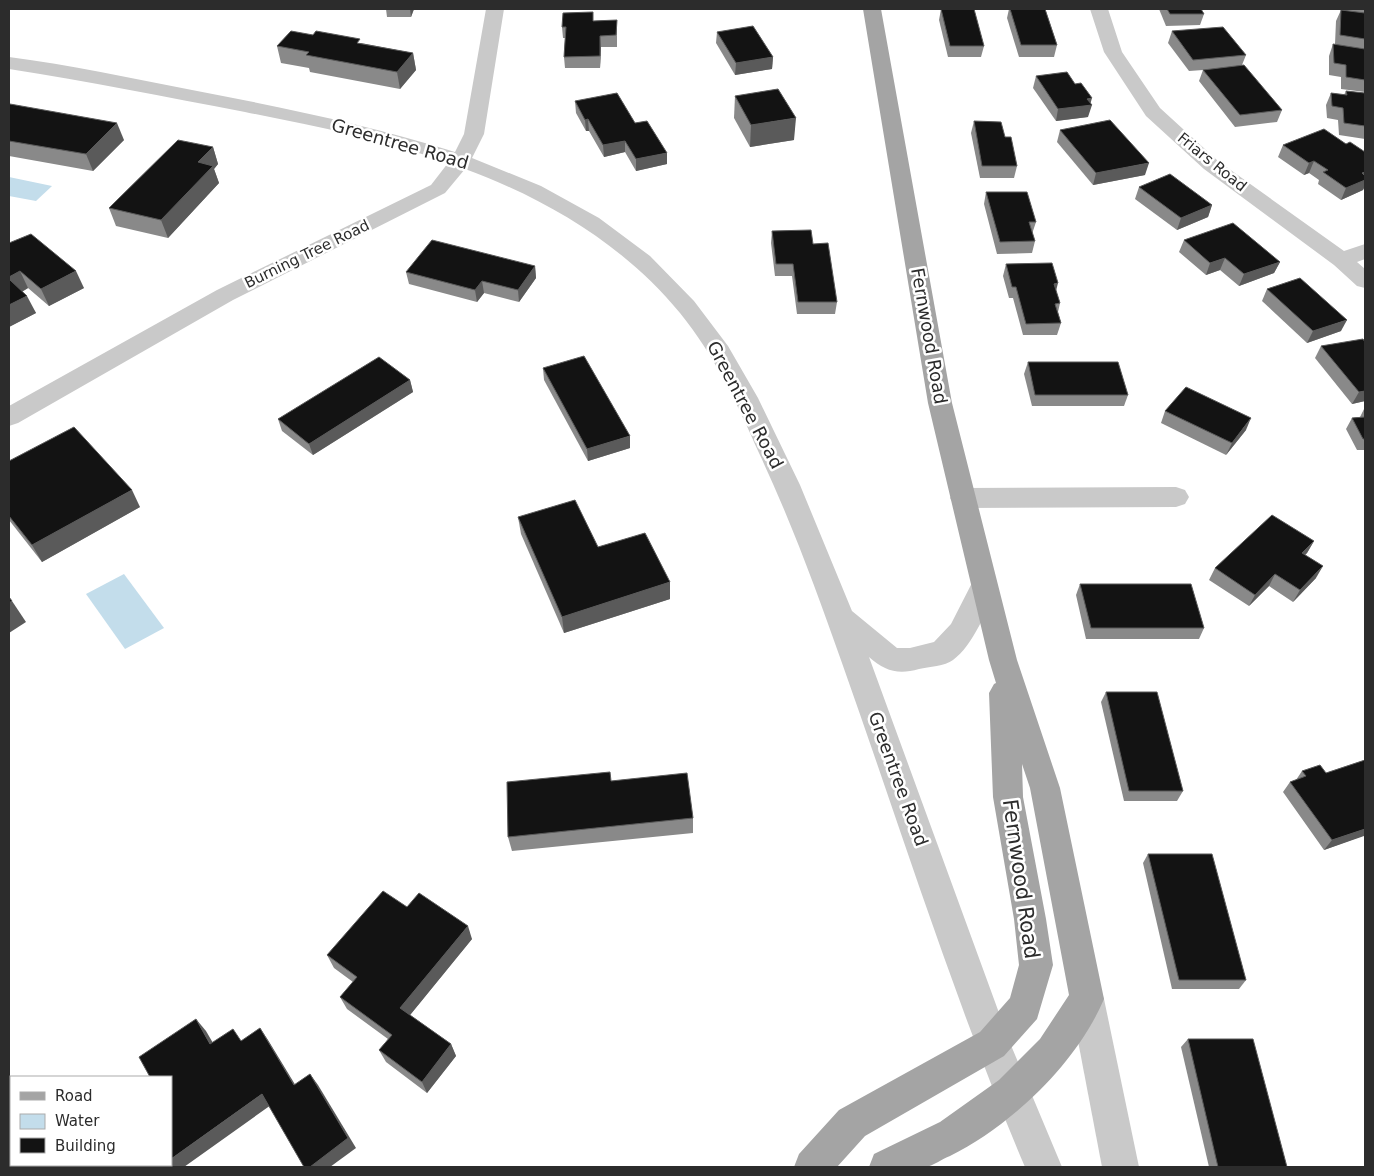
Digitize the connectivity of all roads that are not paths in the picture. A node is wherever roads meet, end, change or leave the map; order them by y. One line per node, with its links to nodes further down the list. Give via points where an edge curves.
1 (495, 9): 5 (street, Burning Tree Road, via 474,134)
2 (872, 9): 11 (main road, Fernwood Road, via 940,403)
3 (1098, 9): 7 (street, Friars Road, via 1114,52 1154,112 1211,165)
4 (9, 64): 5 (street, Greentree Road, via 132,84 320,122 390,138)
5 (462, 160): 9 (street, Burning Tree Road, via 438,189 225,295); 13 (street, Greentree Road, via 573,211 607,234 639,260 699,322 727,363 756,417 794,497)
6 (1365, 251): 7 (street)
7 (1342, 260): 8 (street, Friars Road)
8 (1365, 280)
9 (9, 417)
10 (1176, 497): 11 (street)
11 (963, 498): 12 (main road, Fernwood Road)
12 (984, 587): 13 (street, via 961,632 943,652 910,660 891,659); 14 (main road, Fernwood Road)
13 (841, 617): 16 (street, Greentree Road)
14 (1003, 660): 15 (main road, Fernwood Road, via 1045,788); 16 (main road, Fernwood Road, via 1008,797 1036,965 1025,1007)
15 (1087, 999): 17 (main road, via 1052,1051); 21 (street)
16 (992, 1044): 17 (street, Greentree Road); 18 (main road, Fernwood Road, via 852,1123)
17 (1012, 1093): 19 (main road, via 953,1135); 20 (street, Greentree Road)
18 (812, 1167)
19 (887, 1167)
20 (1044, 1167)
21 (1121, 1167)

